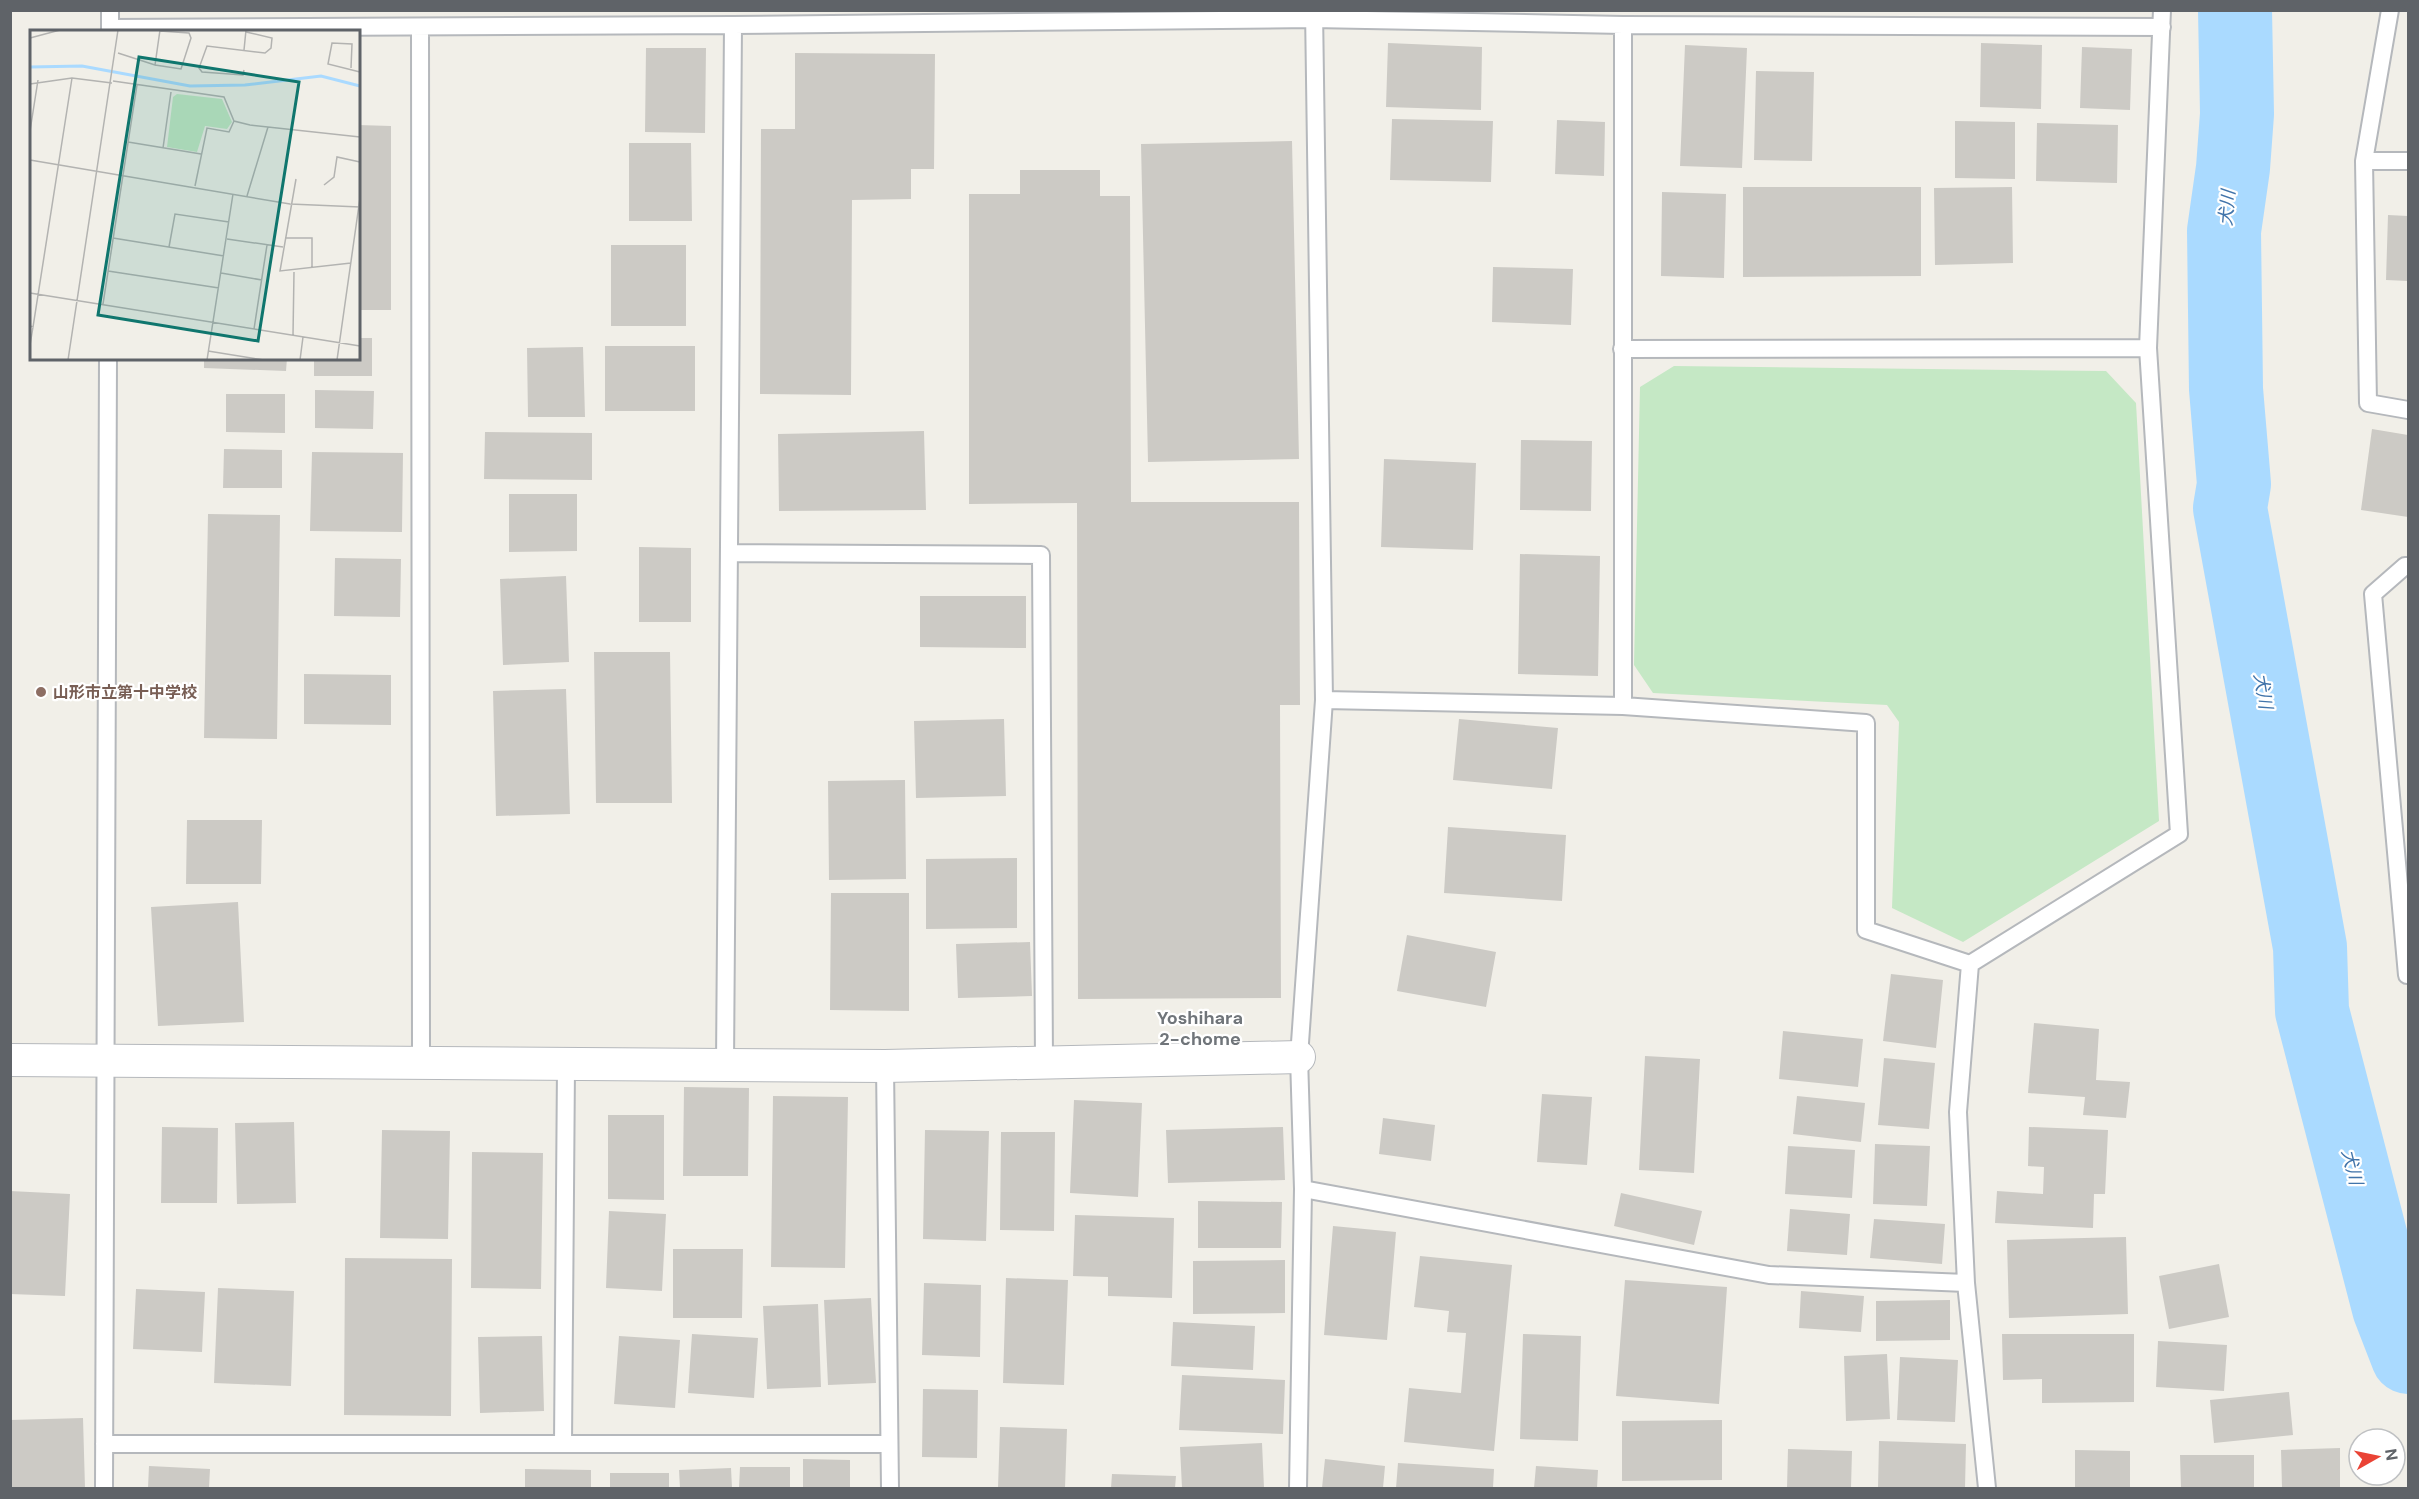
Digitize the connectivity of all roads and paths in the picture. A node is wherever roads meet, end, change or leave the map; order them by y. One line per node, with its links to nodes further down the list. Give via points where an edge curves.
1 (110, 10): 8 (lane)
2 (2390, 10): 9 (lane)
3 (1314, 15): 5 (lane); 6 (lane); 17 (lane)
4 (2162, 19): 6 (lane); 11 (lane)
5 (733, 25): 7 (lane); 15 (lane)
6 (1623, 25): 12 (lane)
7 (420, 27): 8 (lane); 24 (lane)
8 (110, 30)
9 (2364, 161): 10 (lane); 14 (lane, via 2368,403)
10 (2409, 161)
11 (2148, 348): 12 (lane); 19 (lane, via 2179,834)
12 (1622, 349): 18 (lane)
13 (108, 360): 23 (lane)
14 (2409, 410)
15 (729, 553): 25 (lane, via 1041,555); 26 (lane)
16 (2409, 566): 20 (lane, via 2373,594)
17 (1324, 700): 18 (lane); 21 (lane)
18 (1623, 706): 19 (lane, via 1866,723 1866,930)
19 (1970, 964): 30 (lane, via 1958,1112)
20 (2409, 975)
21 (1299, 1056): 25 (street); 29 (lane)
22 (10, 1060): 23 (street)
23 (104, 1060): 24 (street); 31 (lane)
24 (421, 1062): 27 (street)
25 (1044, 1062): 28 (street)
26 (725, 1064): 27 (street); 28 (street)
27 (566, 1066): 32 (lane)
28 (885, 1066): 33 (lane)
29 (1304, 1189): 30 (lane, via 1769,1275); 36 (lane)
30 (1966, 1283): 37 (lane)
31 (104, 1444): 32 (lane); 34 (lane)
32 (563, 1444): 33 (lane)
33 (888, 1444): 35 (lane)
34 (104, 1488)
35 (890, 1488)
36 (1298, 1488)
37 (1987, 1488)

